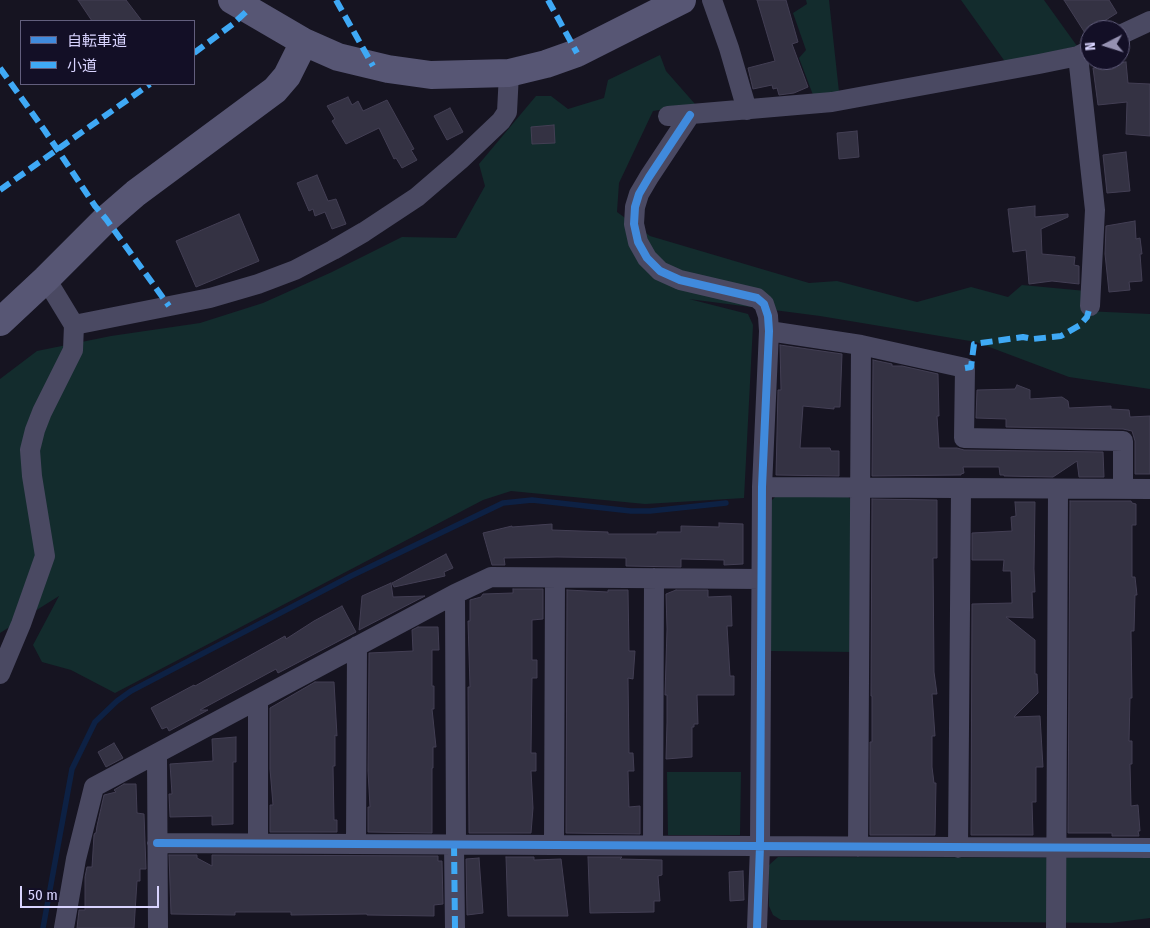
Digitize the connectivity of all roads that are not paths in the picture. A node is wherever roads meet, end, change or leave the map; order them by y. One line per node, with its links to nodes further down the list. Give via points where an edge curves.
1 (232, 0): 6 (street)
2 (682, 0): 9 (street, via 577,53)
3 (712, 0): 10 (street)
4 (1150, 20): 5 (street)
5 (1130, 30)
6 (304, 42): 9 (street, via 338,57 431,76); 13 (street, via 287,76 275,90 136,193 103,221)
7 (1080, 54): 10 (street, via 832,102)
8 (1085, 70): 14 (street, via 1095,210)
9 (509, 73): 16 (street, via 507,112 510,120 417,197 356,236 295,270 258,284 210,298)
10 (748, 110): 11 (street)
11 (690, 115): 12 (street); 17 (street, via 640,194 634,224 638,242 660,271 680,280 757,298 764,304)
12 (668, 116)
13 (46, 279): 15 (street); 16 (street)
14 (1090, 306)
15 (0, 322)
16 (74, 324): 30 (street, via 74,350 42,412 30,450 45,556)
17 (769, 331): 18 (street); 19 (street)
18 (861, 345): 20 (street); 21 (street, via 966,368 964,438 1123,441)
19 (762, 487): 20 (street); 27 (street)
20 (860, 488): 22 (street); 40 (street)
21 (1123, 488): 23 (street); 24 (street)
22 (960, 489): 23 (street); 41 (street)
23 (1058, 489): 43 (street)
24 (1150, 489)
25 (556, 578): 26 (street); 28 (street, via 491,577); 37 (street)
26 (654, 578): 27 (street); 38 (street)
27 (761, 579): 39 (street)
28 (455, 594): 29 (street); 36 (street)
29 (357, 646): 31 (street); 35 (street)
30 (0, 674)
31 (258, 700): 32 (street); 34 (street)
32 (157, 754): 33 (street); 44 (street, via 94,787 76,859)
33 (156, 842): 34 (street); 45 (street)
34 (258, 843): 35 (street)
35 (356, 843): 36 (street)
36 (455, 844): 37 (street); 46 (street)
37 (554, 845): 38 (street)
38 (653, 845): 39 (street)
39 (760, 846): 40 (street); 47 (street)
40 (858, 847): 41 (street)
41 (958, 848): 43 (street)
42 (1150, 848): 43 (street)
43 (1057, 849): 48 (street)
44 (64, 928)
45 (158, 928)
46 (455, 928)
47 (757, 928)
48 (1056, 928)

